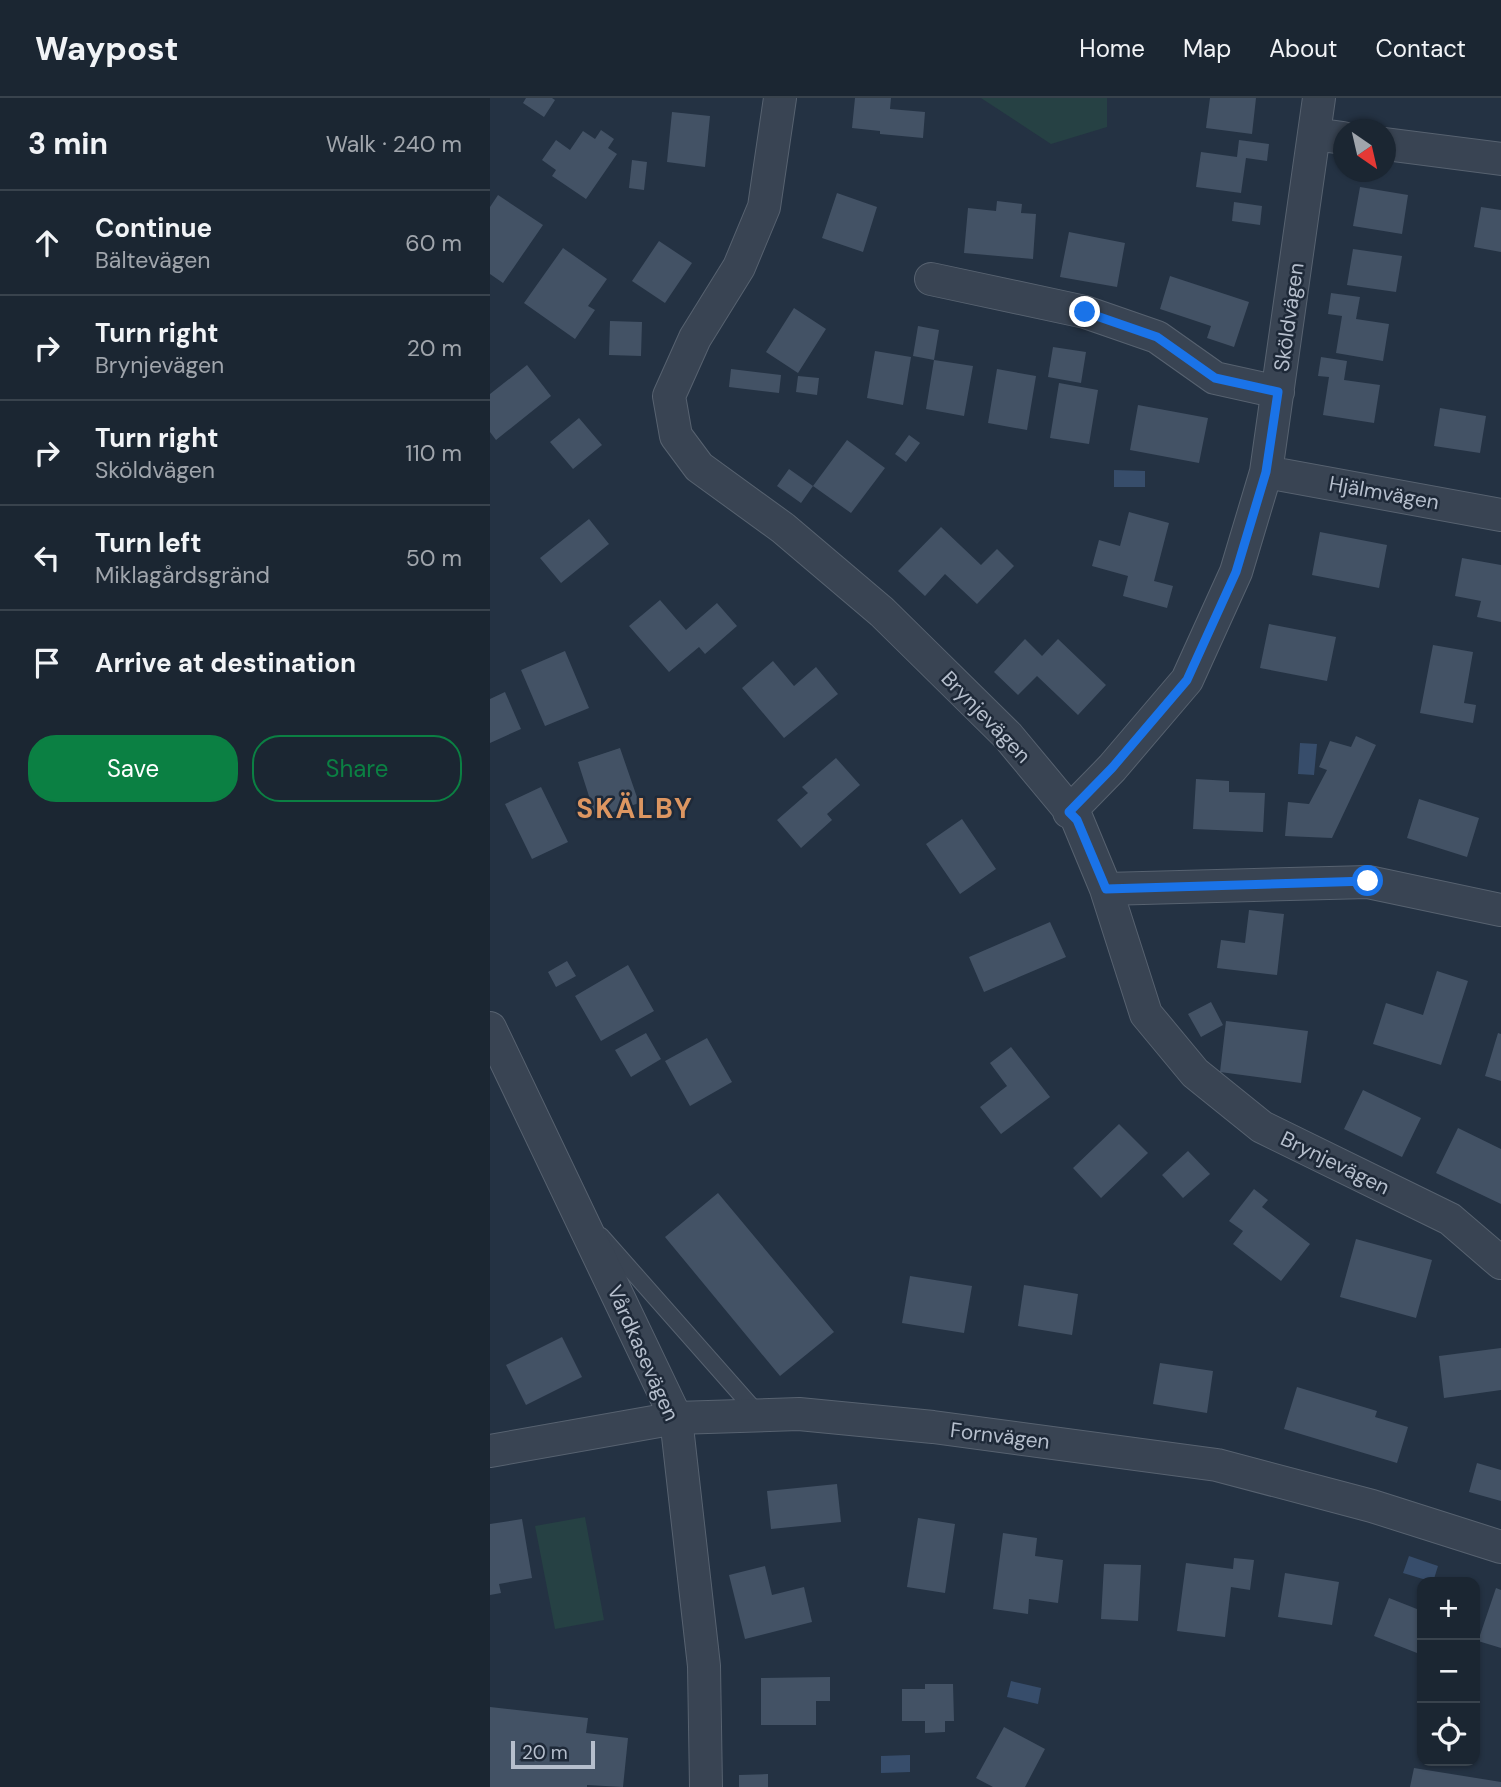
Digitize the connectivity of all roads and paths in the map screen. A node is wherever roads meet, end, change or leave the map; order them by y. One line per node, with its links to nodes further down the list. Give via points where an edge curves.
1 (780, 98): 10 (street, Brynjevägen, via 764,207 739,267 695,338 669,396 676,436 699,467 783,528 882,612 1008,736)
2 (1319, 98): 3 (street, Sköldvägen)
3 (1329, 136): 7 (street, Sköldvägen)
4 (1396, 145): 5 (street)
5 (1501, 159)
6 (931, 279): 7 (street, via 1085,312 1157,337 1215,378)
7 (1278, 392): 8 (street, Sköldvägen)
8 (1266, 472): 9 (street, Hjälmvägen); 10 (street, Sköldvägen, via 1236,572 1187,680)
9 (1501, 515)
10 (1069, 812): 11 (street, Brynjevägen, via 1077,820)
11 (1106, 889): 12 (street, via 1368,881); 15 (street, Brynjevägen, via 1146,1014 1195,1073 1262,1127 1450,1219)
12 (1501, 910)
13 (490, 1028): 14 (street, Vårdkasevägen)
14 (578, 1210): 16 (lane); 17 (street, Vårdkasevägen)
15 (1501, 1263)
16 (759, 1415): 17 (street, Fornvägen); 19 (street, Fornvägen, via 799,1414 933,1427 1217,1465 1372,1506)
17 (676, 1418): 18 (street, Fornvägen); 20 (street, Vårdkasevägen, via 704,1665)
18 (490, 1451)
19 (1501, 1547)
20 (706, 1787)

